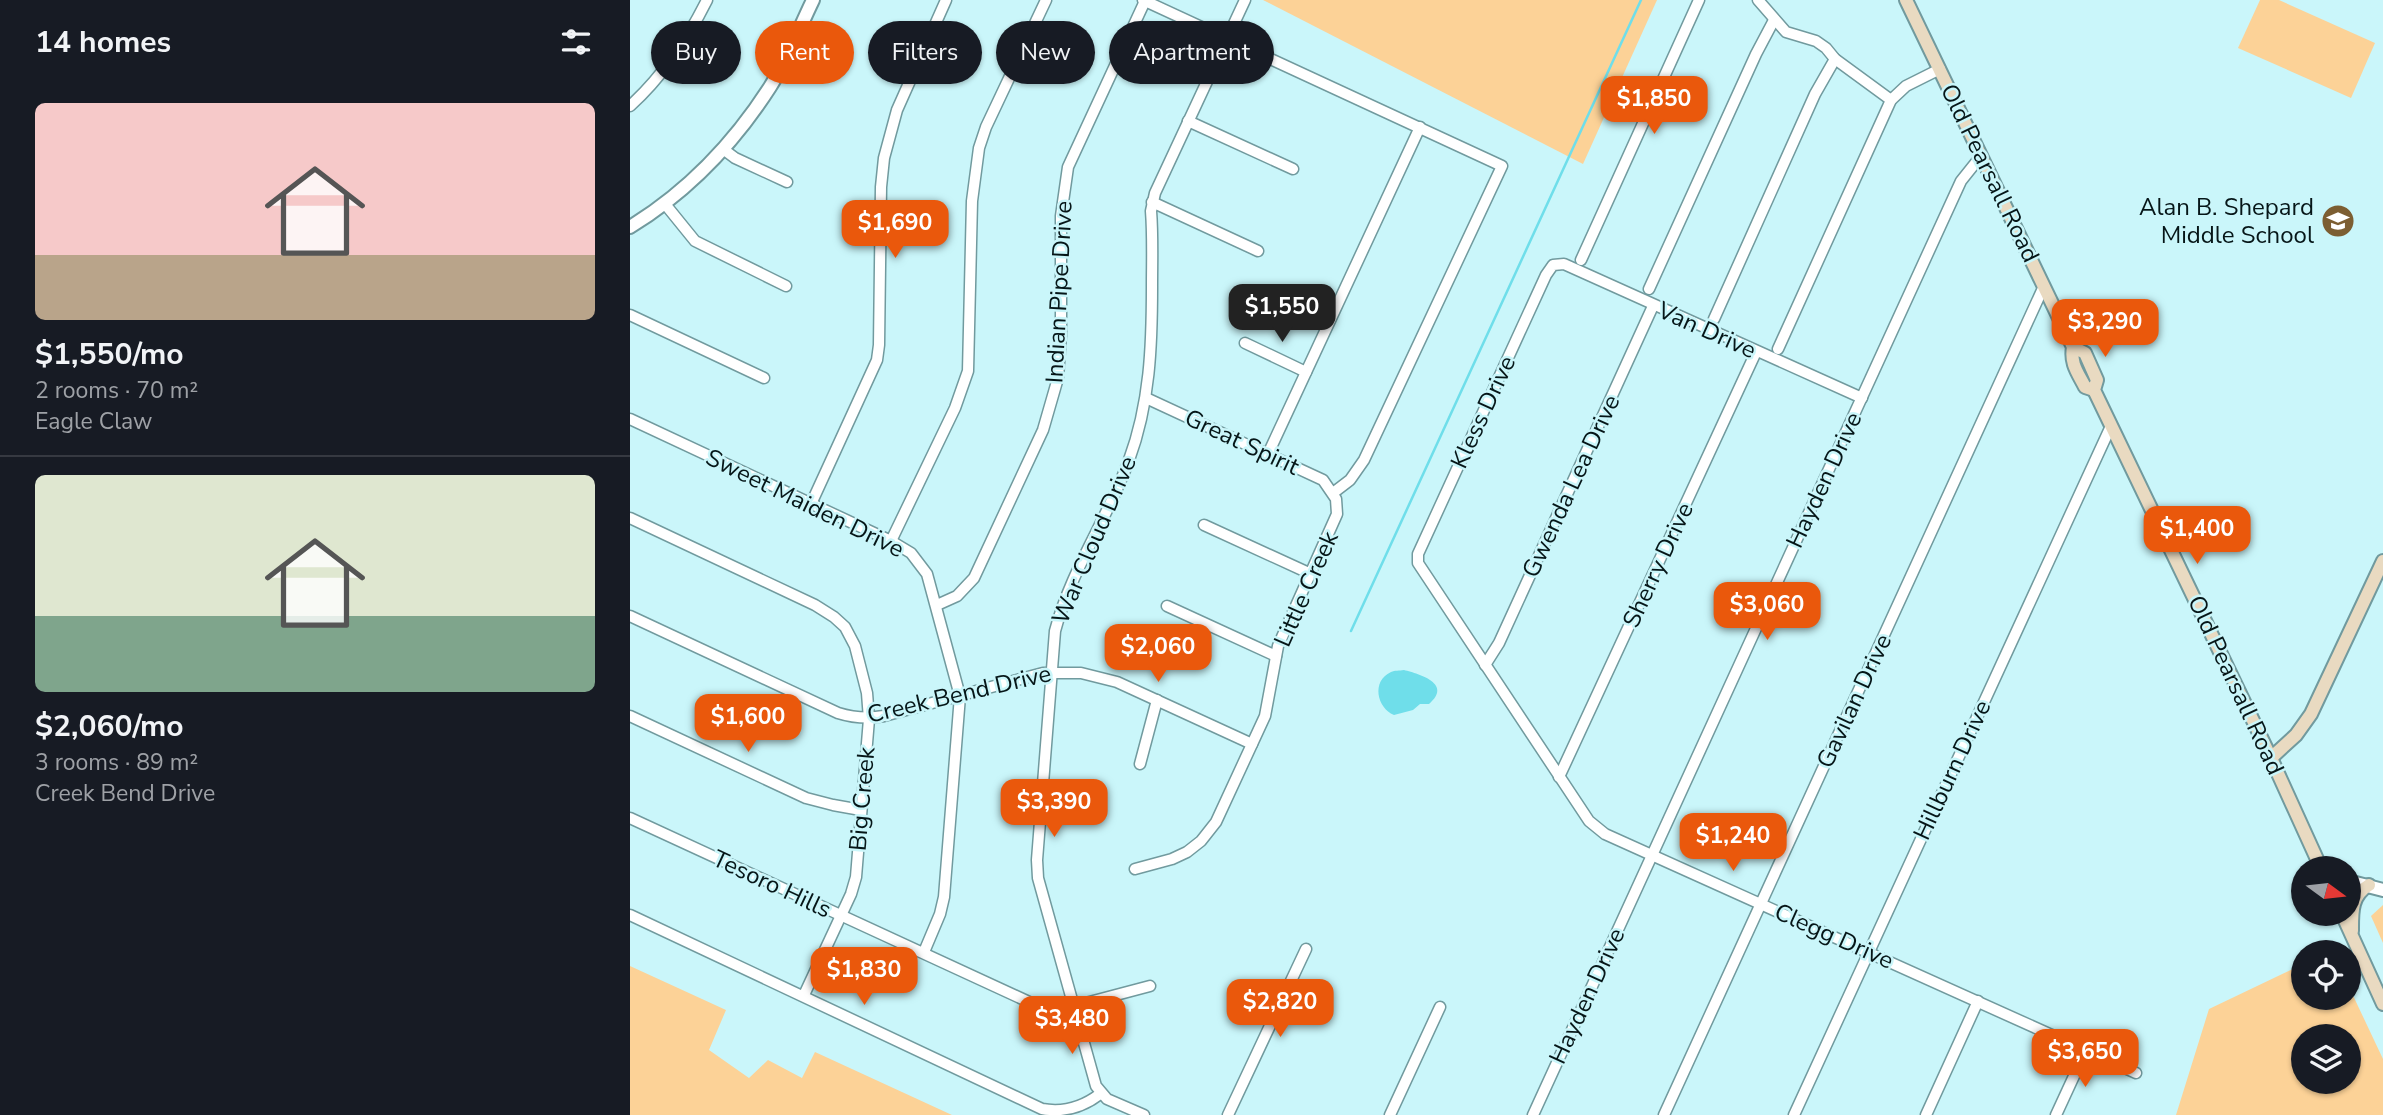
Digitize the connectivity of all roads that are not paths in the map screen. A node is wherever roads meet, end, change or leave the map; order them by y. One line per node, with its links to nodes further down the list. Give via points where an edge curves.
1 (707, 0): 18 (street, via 674,57)
2 (813, 0): 21 (street, via 770,86)
3 (946, 0): 48 (street, via 897,110 884,158 877,360)
4 (1046, 0): 51 (street, via 979,148 972,201 968,371)
5 (1245, 0): 12 (street, War Cloud Drive)
6 (1699, 0): 29 (street)
7 (1758, 0): 10 (street)
8 (1906, 0): 15 (main road, Old Pearsall Road)
9 (1144, 1): 11 (street); 55 (street, Indian Pipe Drive, via 1064,183 1058,378 1048,416 974,578 957,596)
10 (1774, 20): 13 (street, via 1786,32 1816,41); 33 (street)
11 (1188, 21)
12 (1235, 21)
13 (1835, 59): 17 (street); 36 (street)
14 (1274, 60): 20 (street)
15 (1940, 69): 17 (street, via 1906,86); 22 (main road, Old Pearsall Road)
16 (1206, 84): 19 (street, War Cloud Drive)
17 (1891, 100): 38 (street)
18 (630, 106)
19 (1188, 121): 23 (street); 25 (street, War Cloud Drive)
20 (1420, 127): 40 (street); 47 (street, via 1502,166 1364,460 1350,480)
21 (723, 149): 24 (street); 26 (street)
22 (1981, 156): 32 (main road, Old Pearsall Road); 43 (street, Hayden Drive, via 1961,181)
23 (1293, 169)
24 (787, 182)
25 (1152, 202): 28 (street); 42 (street, War Cloud Drive, via 1152,340)
26 (665, 204): 27 (street); 31 (street, via 695,241)
27 (630, 227)
28 (1258, 251)
29 (1581, 260)
30 (1553, 265): 34 (street, Van Drive, via 1564,264); 52 (street, Kless Drive)
31 (786, 286)
32 (2044, 286): 45 (main road, Old Pearsall Road, via 2073,347 2071,359 2085,387 2094,390); 77 (street, Gavilan Drive)
33 (1649, 289)
34 (1653, 306): 39 (street, Van Drive); 59 (street, Gwenda Lea Drive)
35 (630, 315): 41 (street)
36 (1714, 319)
37 (1245, 343): 40 (street)
38 (1778, 349)
39 (1756, 352): 43 (street, Van Drive); 68 (street, Sherry Drive)
40 (1306, 372): 46 (street)
41 (764, 378)
42 (1146, 398): 46 (street, Great Spirit); 60 (street, War Cloud Drive, via 1129,461 1064,599 1055,631)
43 (1861, 398): 71 (street, Hayden Drive)
44 (630, 419): 48 (street, Sweet Maiden Drive)
45 (2111, 426): 66 (main road, Old Pearsall Road); 84 (street, Hillburn Drive)
46 (1268, 454): 47 (street, Great Spirit, via 1323,480)
47 (1333, 492): 54 (street, Little Creek, via 1335,522)
48 (811, 504): 51 (street, Sweet Maiden Drive)
49 (630, 518): 64 (street, Big Creek, via 834,617 855,646)
50 (1204, 525): 54 (street)
51 (891, 541): 55 (street, Sweet Maiden Drive, via 912,553 923,567)
52 (1418, 560): 59 (street, Clegg Drive)
53 (2383, 561): 66 (main road, via 2311,714)
54 (1311, 573): 58 (street, Little Creek)
55 (937, 605): 61 (street, Sweet Maiden Drive)
56 (1167, 606): 58 (street)
57 (630, 616): 64 (street, Creek Bend Drive, via 838,713)
58 (1276, 656): 65 (street, Little Creek, via 1265,716)
59 (1485, 665): 68 (street, Clegg Drive)
60 (1052, 672): 61 (street, Creek Bend Drive); 62 (street, Creek Bend Drive, via 1100,676); 89 (street, War Cloud Drive, via 1038,878)
61 (960, 696): 64 (street, Creek Bend Drive); 83 (street, Sweet Maiden Drive, via 944,897)
62 (1157, 700): 65 (street, Creek Bend Drive); 67 (street)
63 (630, 716): 69 (street, via 806,798)
64 (869, 719): 69 (street, Big Creek)
65 (1252, 744): 73 (street, Little Creek, via 1206,835 1180,856)
66 (2271, 758): 72 (main road, Old Pearsall Road)
67 (1140, 764)
68 (1559, 777): 71 (street, Clegg Drive, via 1592,825)
69 (861, 810): 79 (street, Big Creek, via 856,877)
70 (630, 818): 79 (street, Tesoro Hills)
71 (1653, 853): 77 (street, Clegg Drive); 97 (street, Hayden Drive)
72 (2316, 856)
73 (1135, 869)
74 (2361, 883): 75 (street)
75 (2369, 885): 76 (street); 81 (main road, via 2352,906)
76 (2383, 890)
77 (1760, 902): 84 (street, Clegg Drive); 98 (street, Gavilan Drive)
78 (630, 915): 86 (street)
79 (841, 915): 83 (street, Tesoro Hills); 86 (street, Big Creek)
80 (2347, 926): 81 (main road)
81 (2351, 935): 88 (main road)
82 (1306, 949): 95 (street)
83 (924, 952): 89 (street, Tesoro Hills, via 1042,1008)
84 (1868, 952): 87 (street, Clegg Drive); 99 (street, Hillburn Drive)
85 (1150, 986): 89 (street, Tesoro Hills)
86 (804, 995): 93 (street, via 1042,1109 1065,1110)
87 (1978, 1001): 91 (street, Clegg Drive); 100 (street)
88 (2383, 1004)
89 (1074, 1006): 93 (street, War Cloud Drive)
90 (1440, 1007): 96 (street)
91 (2086, 1050): 92 (street, Clegg Drive); 101 (street)
92 (2136, 1073)
93 (1100, 1094): 94 (street)
94 (1144, 1115)
95 (1228, 1115)
96 (1390, 1115)
97 (1533, 1115)
98 (1664, 1115)
99 (1794, 1115)
100 (1926, 1115)
101 (2056, 1115)

